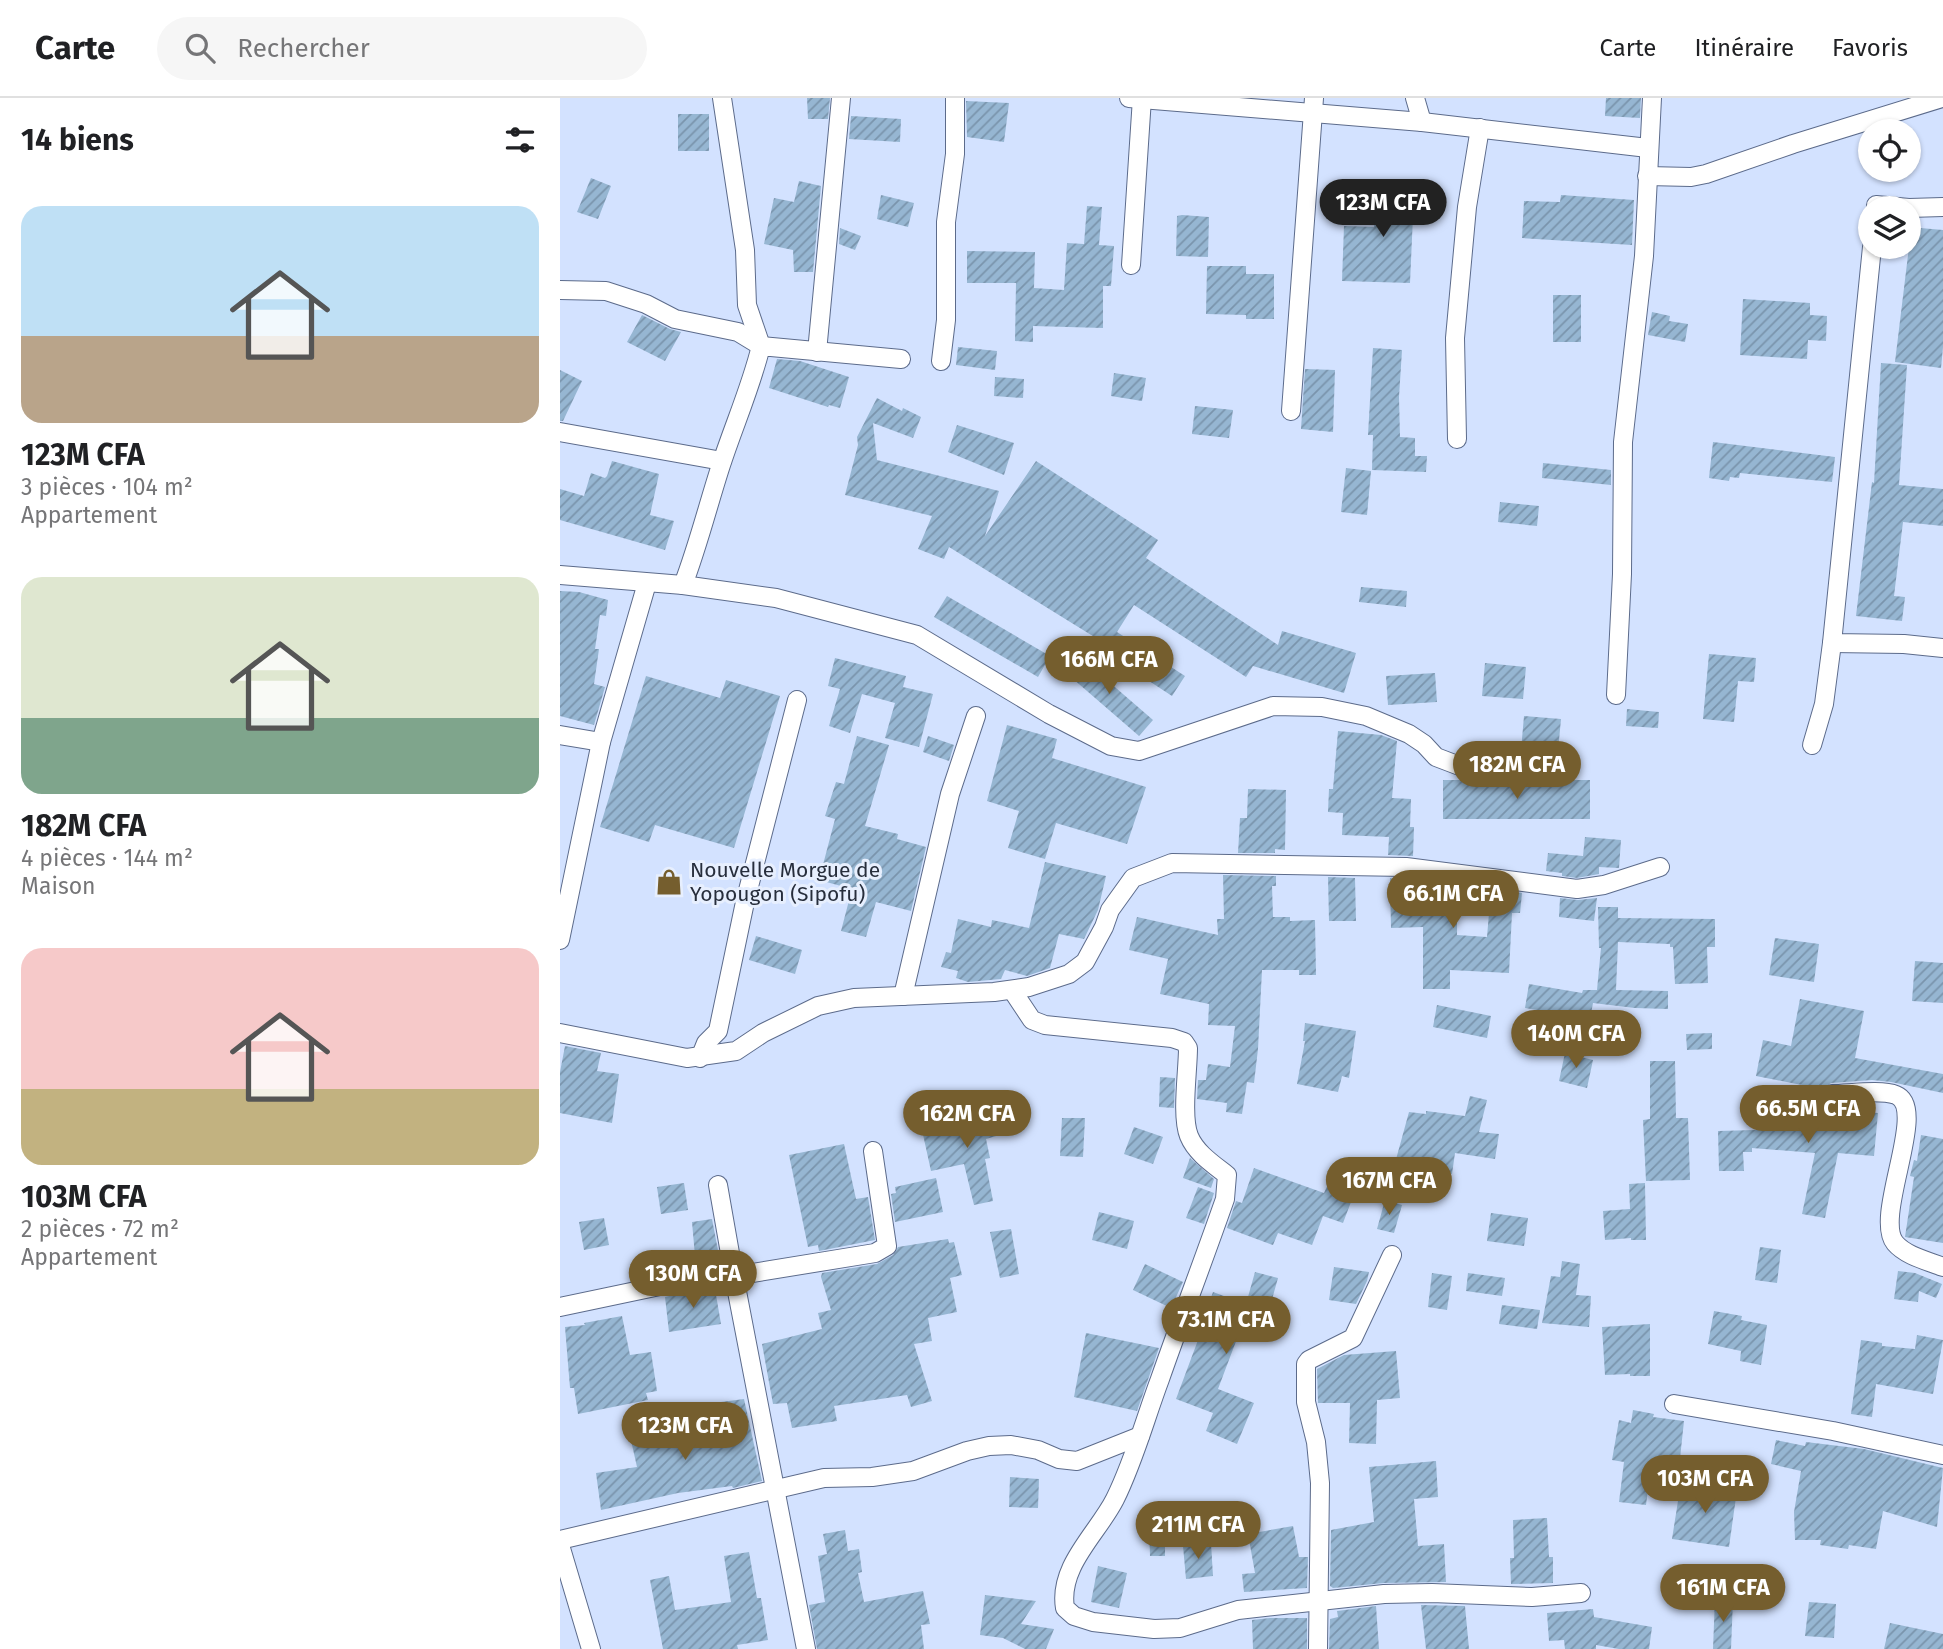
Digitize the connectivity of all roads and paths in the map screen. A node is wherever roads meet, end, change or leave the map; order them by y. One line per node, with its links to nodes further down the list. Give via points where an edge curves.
1 (722, 98): 19 (street, via 745,250 747,305)
2 (841, 98): 20 (street)
3 (955, 98): 22 (street)
4 (1129, 98): 5 (street)
5 (1142, 98): 9 (street); 17 (street)
6 (1415, 98): 10 (street)
7 (1651, 98): 12 (street)
8 (1942, 98): 13 (street, via 1706,174)
9 (1314, 105): 10 (street); 23 (street)
10 (1422, 122): 11 (street)
11 (1480, 128): 12 (street); 25 (street, via 1467,207 1455,338)
12 (1648, 148): 13 (street)
13 (1647, 176): 32 (street, via 1644,256 1623,442)
14 (1943, 207): 15 (street)
15 (1921, 208)
16 (1871, 259): 30 (street)
17 (1131, 265)
18 (560, 290): 19 (street, via 606,291 675,319 738,332)
19 (761, 346): 20 (street); 26 (street)
20 (817, 352): 21 (street)
21 (901, 359)
22 (941, 361)
23 (1291, 411)
24 (560, 432): 26 (street)
25 (1457, 439)
26 (723, 461): 29 (street)
27 (560, 575): 28 (street)
28 (647, 583): 29 (street); 36 (street)
29 (682, 585): 38 (street, via 776,598 917,635 1111,746 1139,751 1273,706 1322,707 1388,725 1417,739 1436,757 1478,773)
30 (1832, 643): 31 (street); 37 (street, via 1824,704)
31 (1943, 648)
32 (1616, 695)
33 (797, 699): 45 (street, via 745,902 718,1031)
34 (976, 716): 43 (street, via 950,794)
35 (560, 735): 36 (street)
36 (601, 742): 40 (street)
37 (1812, 745)
38 (1561, 774)
39 (1660, 867): 42 (street, via 1577,889 1405,867 1172,863 1133,878 1110,910 1086,961 1069,974)
40 (563, 916): 41 (street)
41 (560, 940)
42 (1012, 989): 43 (street); 54 (street, via 1032,1020 1045,1025 1184,1042 1188,1048 1188,1134 1199,1152 1227,1175 1225,1199)
43 (903, 996): 45 (street, via 854,998 818,1006 736,1051)
44 (560, 1033): 45 (street)
45 (700, 1058)
46 (1832, 1094): 50 (street, via 1888,1093 1905,1101 1889,1227 1896,1244 1908,1253)
47 (873, 1151): 51 (street, via 887,1246 875,1253)
48 (718, 1185): 51 (street)
49 (1392, 1255): 59 (street, via 1353,1338 1306,1364 1306,1402 1320,1483)
50 (1943, 1267)
51 (734, 1276): 52 (street, via 693,1279); 56 (street)
52 (560, 1307)
53 (1674, 1404): 55 (street)
54 (1140, 1436): 56 (street, via 1077,1461 1011,1445 989,1446 913,1471 824,1478); 59 (street, via 1109,1511 1079,1553 1065,1587 1065,1608 1093,1622 1153,1629 1180,1628 1238,1610)
55 (1943, 1455)
56 (775, 1489): 57 (street); 61 (street)
57 (560, 1543): 60 (street)
58 (1581, 1593): 59 (street, via 1532,1597 1396,1594)
59 (1318, 1600): 62 (street)
60 (591, 1649)
61 (806, 1649)
62 (1318, 1649)

